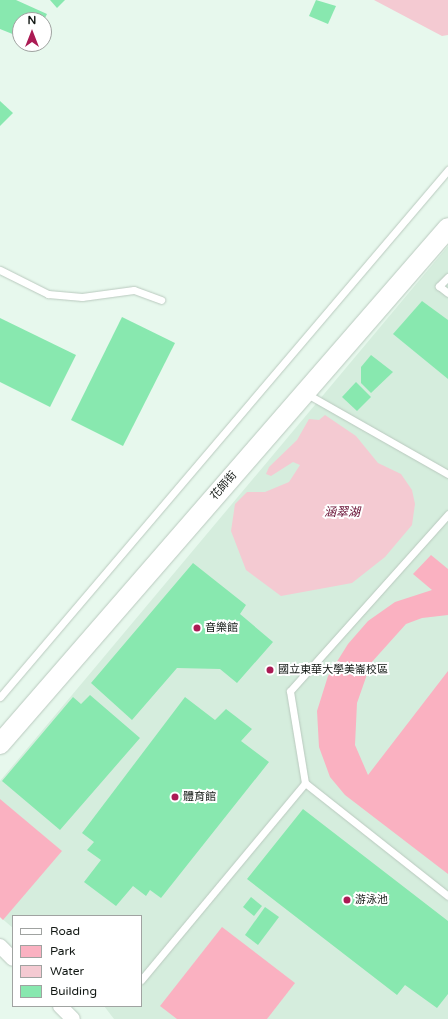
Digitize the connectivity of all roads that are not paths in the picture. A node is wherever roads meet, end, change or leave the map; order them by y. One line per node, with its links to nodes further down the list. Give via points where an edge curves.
1 (448, 170): 10 (lane)
2 (448, 228): 7 (street, 花師街)
3 (0, 270): 6 (lane, via 48,294 82,297 134,290)
4 (448, 277): 5 (lane, via 439,286)
5 (448, 293)
6 (161, 300)
7 (305, 393): 8 (lane); 11 (street, 花師街)
8 (448, 474)
9 (448, 514): 12 (lane, via 290,691)
10 (0, 697)
11 (0, 744)
12 (306, 783): 13 (lane); 16 (lane)
13 (448, 896)
14 (0, 946): 15 (street)
15 (12, 958)
16 (142, 979)
17 (61, 1007): 18 (street)
18 (73, 1019)

